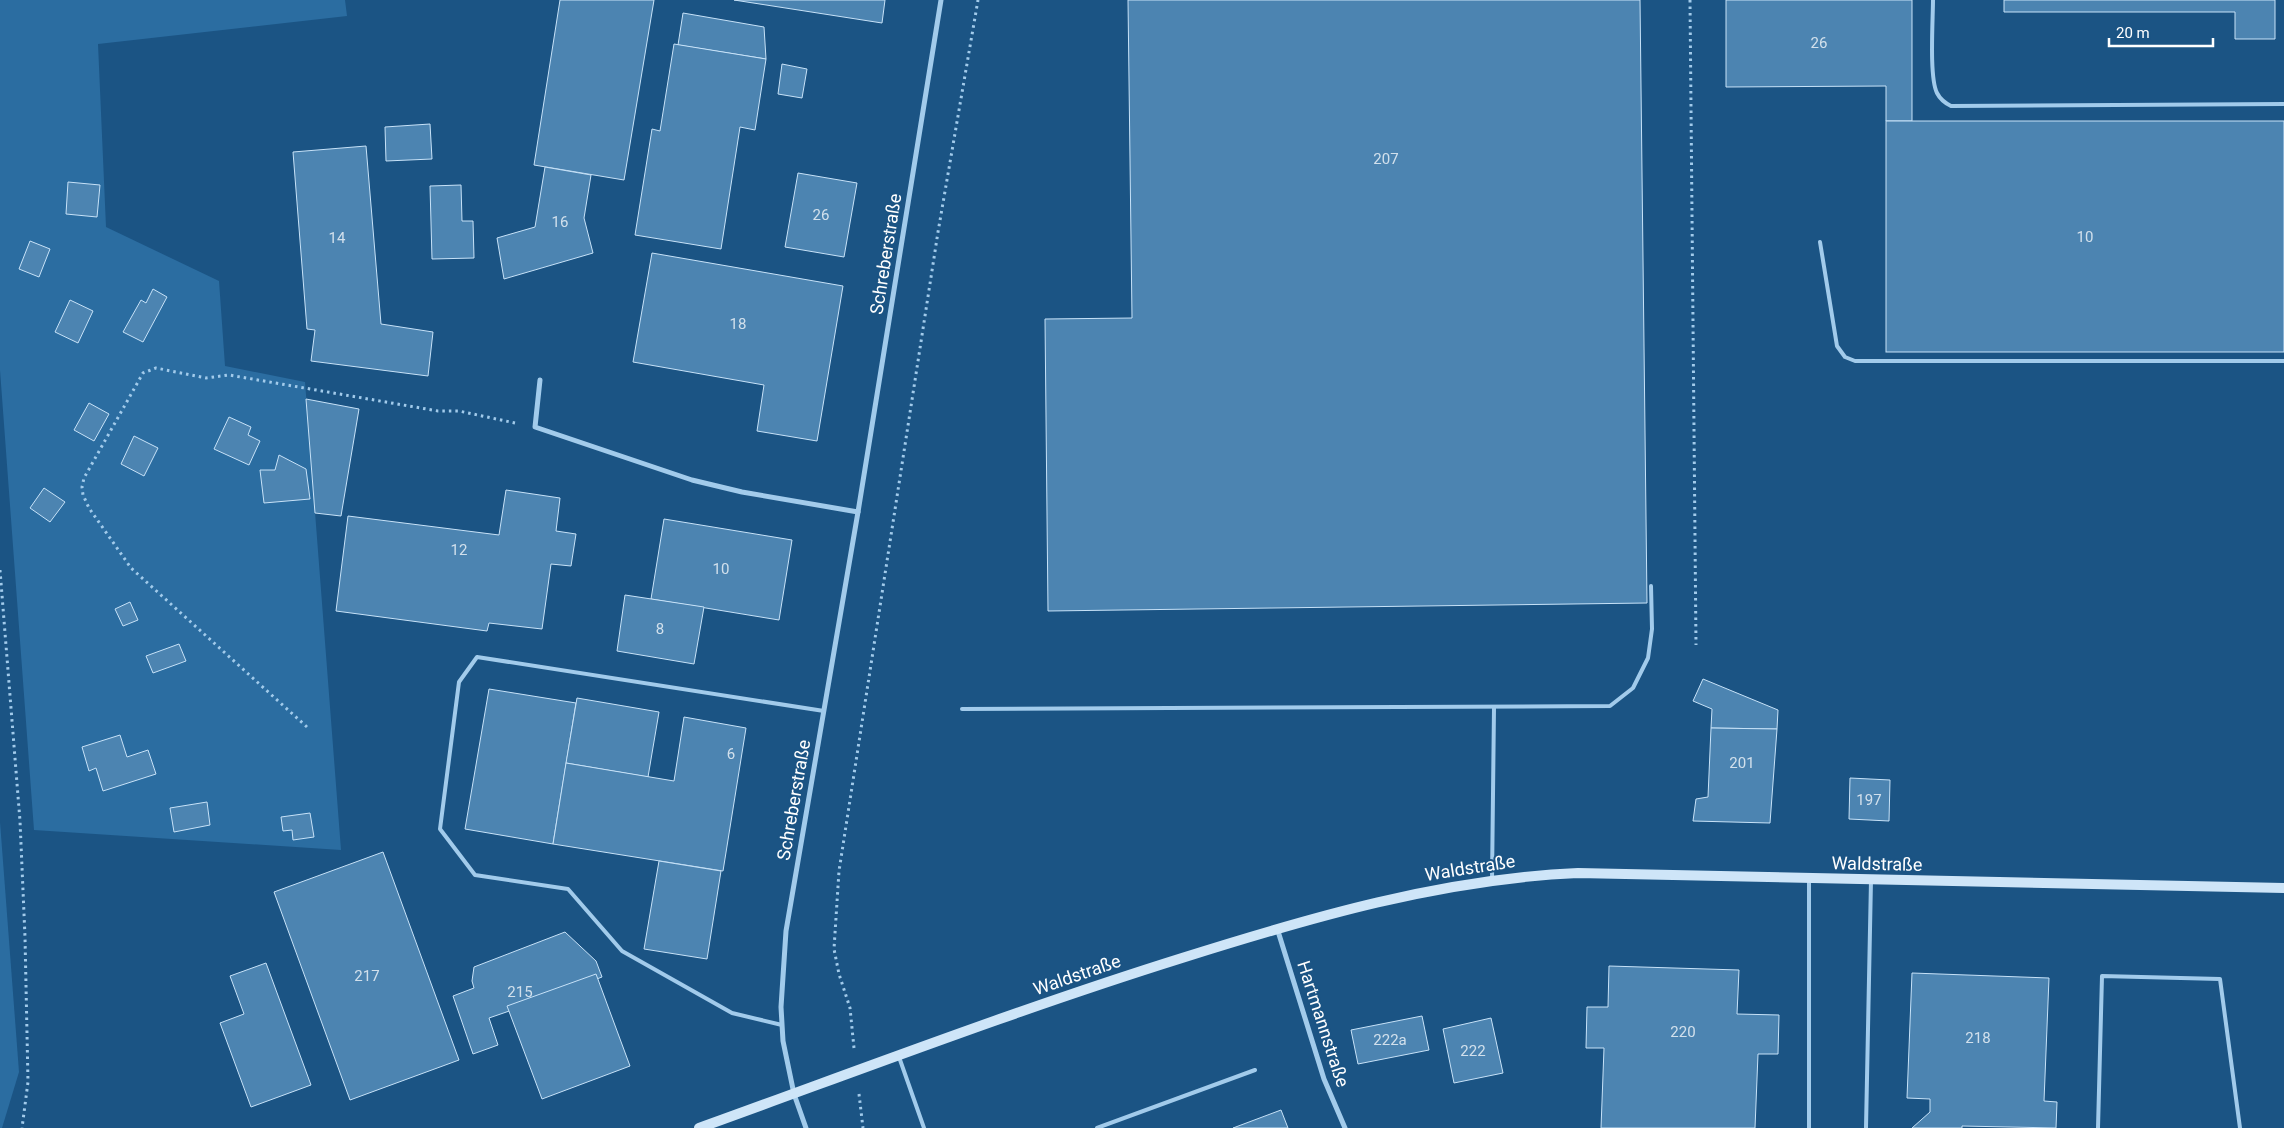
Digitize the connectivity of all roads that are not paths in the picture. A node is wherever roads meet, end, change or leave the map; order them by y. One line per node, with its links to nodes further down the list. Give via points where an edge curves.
1 (941, 0): 7 (street, Schreberstraße)
2 (1933, 0): 3 (lane, via 1934,80 1937,93 1951,106)
3 (2284, 104)
4 (1820, 242): 5 (lane, via 1837,346 1845,356 1855,361)
5 (2284, 361)
6 (540, 380): 7 (street, via 535,427 692,480)
7 (858, 512): 11 (street, Schreberstraße)
8 (1651, 586): 9 (lane, via 1652,628 1648,658 1633,688 1618,700 1610,706)
9 (1494, 708): 10 (lane); 13 (lane)
10 (962, 709)
11 (824, 711): 17 (street, Schreberstraße, via 786,931); 17 (lane, via 477,658 459,682 440,829 475,875 568,889 622,951 732,1013)
12 (1809, 878): 13 (main road, Waldstraße, via 1578,873); 14 (main road, Waldstraße); 26 (lane)
13 (1492, 880): 16 (main road, Waldstraße, via 1394,898)
14 (1872, 880): 15 (main road, Waldstraße); 27 (lane)
15 (2284, 888)
16 (1277, 928): 18 (main road, Waldstraße, via 1072,993); 25 (street, Hartmannstraße, via 1324,1078)
17 (782, 1025): 20 (street, Schreberstraße, via 786,1063)
18 (898, 1055): 20 (main road, Waldstraße); 23 (lane)
19 (1255, 1070): 24 (lane)
20 (794, 1094): 21 (main road, Waldstraße); 22 (street, Schreberstraße)
21 (699, 1128)
22 (806, 1128)
23 (924, 1128)
24 (1096, 1128)
25 (1345, 1128)
26 (1809, 1128)
27 (1866, 1128)
28 (2098, 1128): 29 (lane, via 2102,976 2220,979)
29 (2240, 1128)

